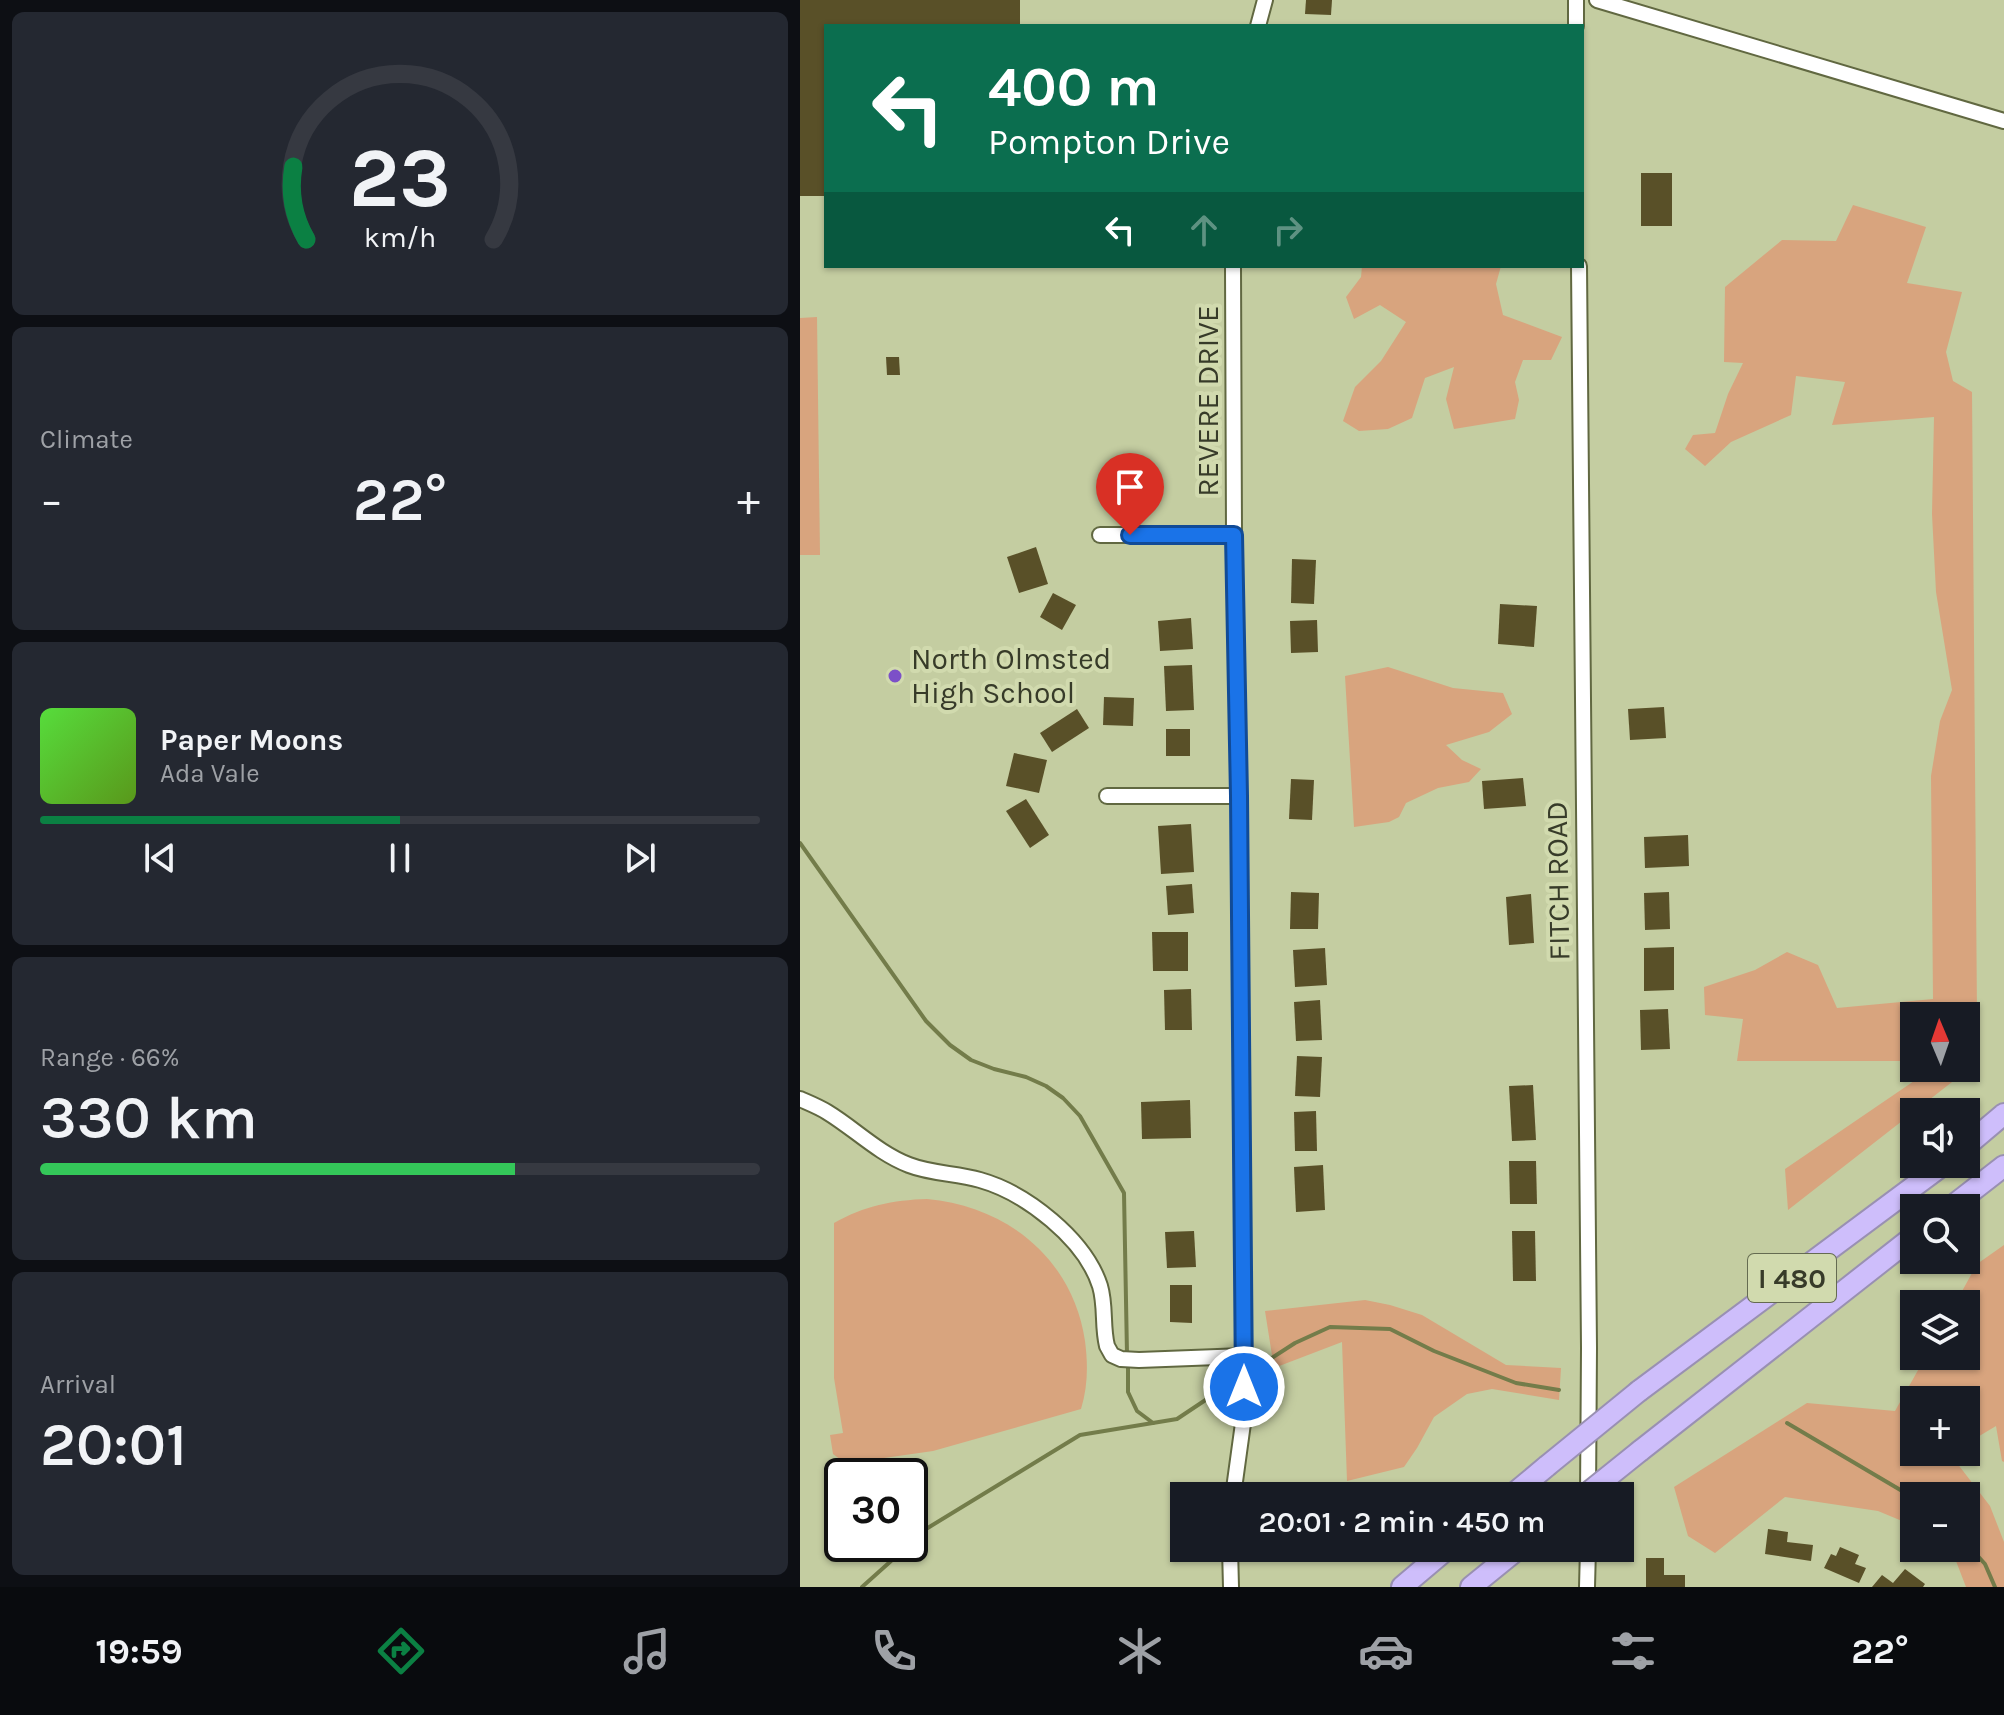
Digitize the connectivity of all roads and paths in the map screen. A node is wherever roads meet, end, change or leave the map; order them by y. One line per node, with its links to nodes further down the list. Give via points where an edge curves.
1 (1265, 0): 4 (street)
2 (1576, 0): 5 (street)
3 (1597, 0): 6 (street)
4 (1259, 24)
5 (1576, 24)
6 (2004, 121)
7 (1233, 268): 10 (street, REVERE DRIVE)
8 (1579, 268): 23 (street, FITCH ROAD)
9 (1100, 535): 10 (street)
10 (1234, 535): 12 (street, REVERE DRIVE)
11 (1107, 796): 12 (street)
12 (1239, 796): 20 (street, REVERE DRIVE)
13 (800, 1099): 20 (street, via 891,1157 937,1173 981,1180 1047,1216 1092,1267 1112,1355 1127,1360)
14 (2004, 1114): 15 (highway)
15 (1980, 1134)
16 (2004, 1166): 18 (highway)
17 (1925, 1178): 22 (highway, I 480, bridge, via 1639,1391)
18 (1968, 1194)
19 (1900, 1247): 24 (highway, I 480, bridge)
20 (1244, 1356): 21 (street, REVERE DRIVE, via 1244,1416)
21 (1235, 1482)
22 (1528, 1482)
23 (1586, 1482)
24 (1603, 1482)
25 (1230, 1562): 29 (street)
26 (1431, 1562): 30 (highway)
27 (1502, 1562): 31 (highway)
28 (1588, 1562): 32 (street)
29 (1231, 1587)
30 (1402, 1587)
31 (1471, 1587)
32 (1587, 1587)

